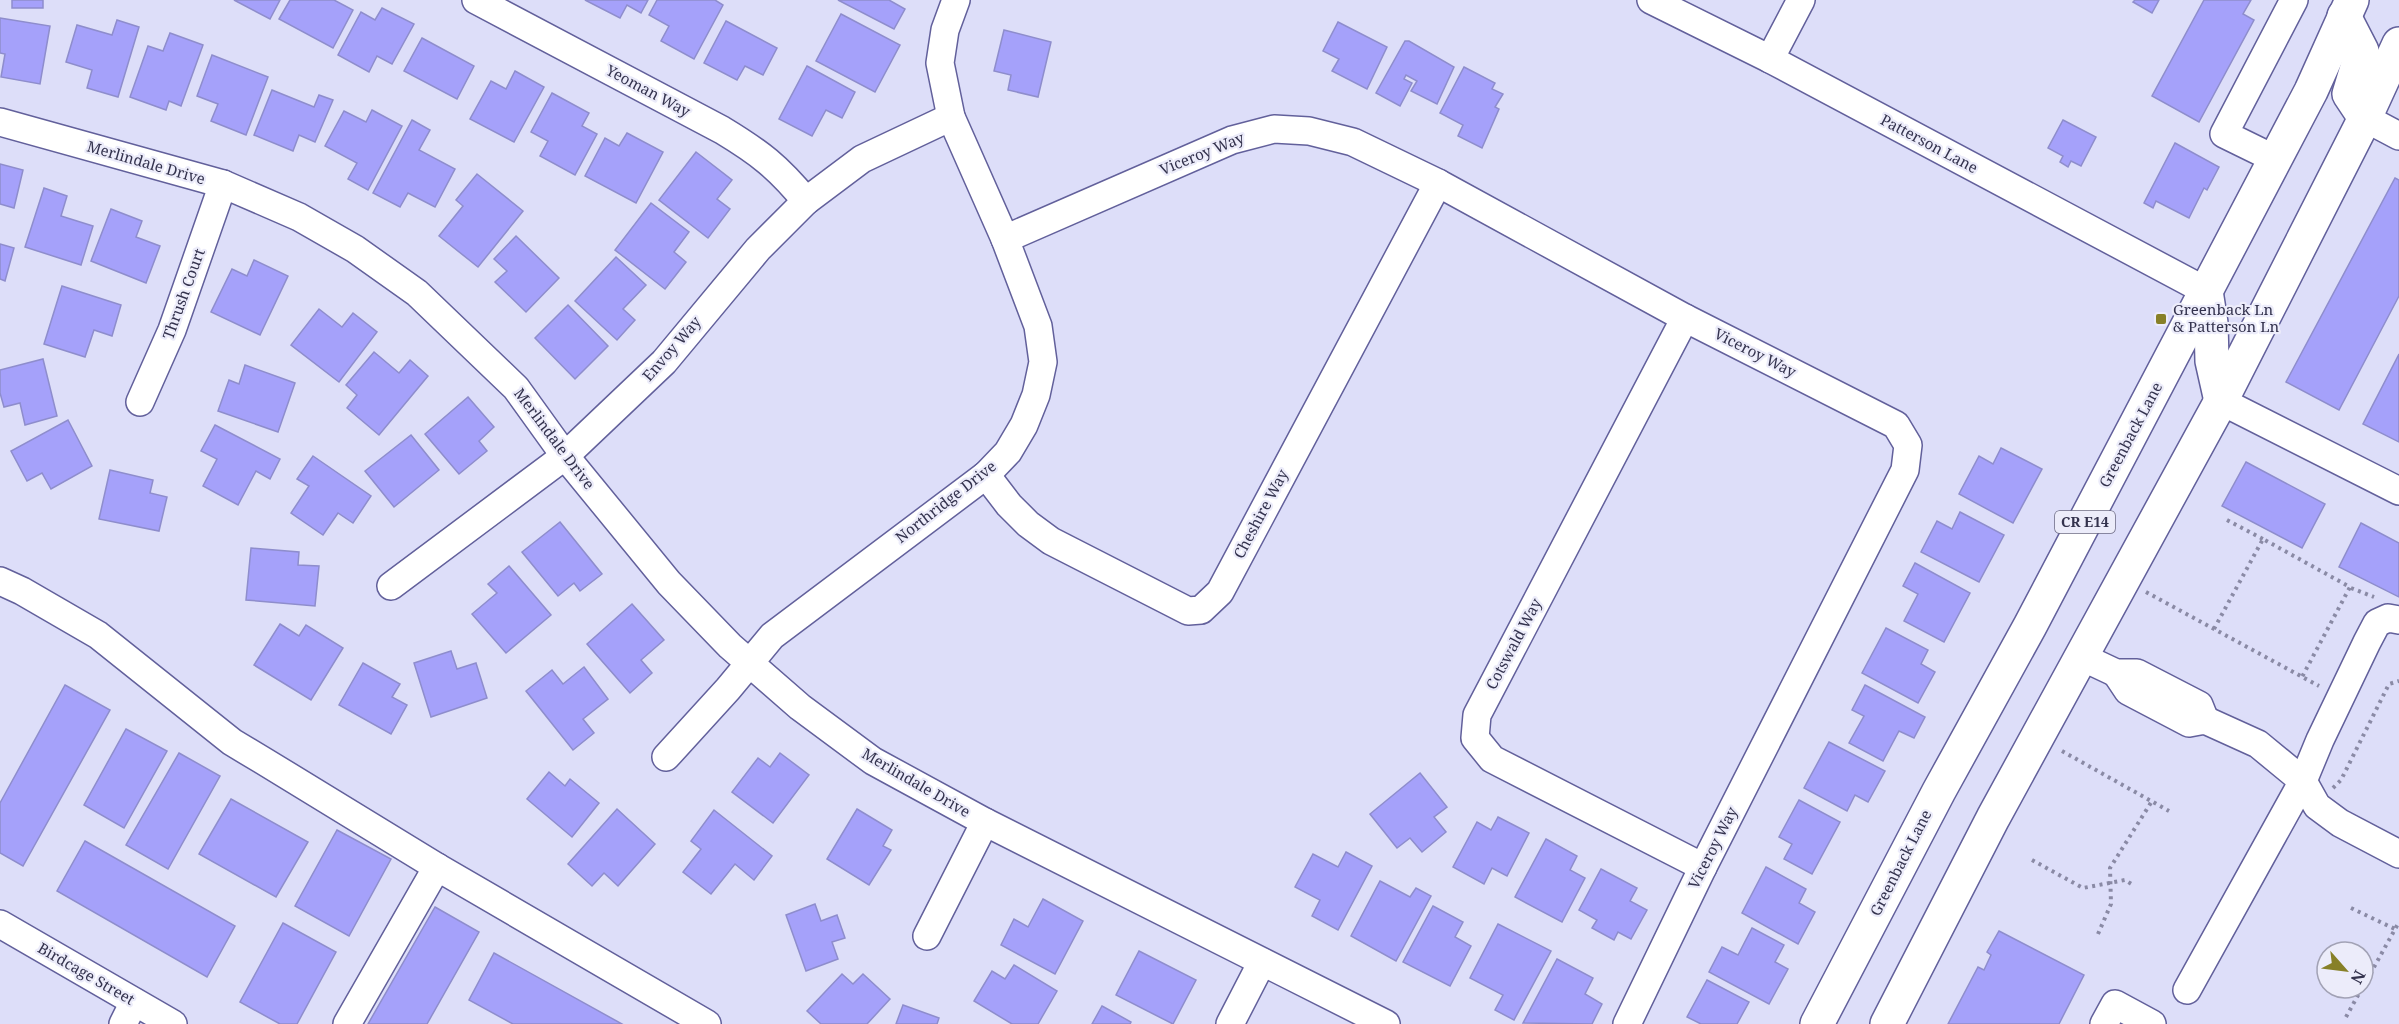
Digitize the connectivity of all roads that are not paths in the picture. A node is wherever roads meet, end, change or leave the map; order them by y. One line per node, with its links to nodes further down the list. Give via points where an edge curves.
1 (476, 0): 16 (street, Yeoman Way, via 759,152)
2 (956, 0): 9 (street, Northridge Drive, via 945,30 940,63)
3 (1652, 0): 8 (street, Patterson Lane)
4 (1801, 0): 8 (street)
5 (2294, 0): 13 (street, via 2224,135)
6 (2348, 8): 10 (main road, via 2362,51 2349,94); 13 (main road, Greenback Lane / CR E14)
7 (2399, 44): 10 (main road)
8 (1770, 60): 18 (street, Patterson Lane)
9 (951, 117): 16 (street, Envoy Way, via 862,159); 17 (street, Northridge Drive)
10 (2365, 118): 12 (street); 20 (main road)
11 (0, 122): 15 (street, Merlindale Drive)
12 (2399, 136)
13 (2275, 159): 18 (main road, Greenback Lane / CR E14)
14 (1438, 183): 17 (street, Viceroy Way, via 1353,142 1309,131 1274,129 1232,140); 19 (street, Viceroy Way); 23 (street, Cheshire Way, via 1220,592 1201,610 1188,611 1051,541 1009,505)
15 (223, 184): 21 (street, Thrush Court, via 172,330); 22 (street, Merlindale Drive, via 298,217 355,249 417,293 516,387)
16 (806, 201): 22 (street, Envoy Way, via 758,249 664,362)
17 (1005, 239): 23 (street, Northridge Drive, via 1038,326 1043,362 1036,396 1024,425 1008,452)
18 (2206, 291): 20 (main road, via 2212,361); 47 (main road, Greenback Lane / CR E14)
19 (1685, 318): 35 (street, Viceroy Way, via 1896,425 1908,446 1905,470); 35 (street, Cotswald Way, via 1477,715 1475,738 1492,759)
20 (2221, 400): 24 (street); 28 (main road)
21 (140, 402)
22 (565, 456): 26 (street, Envoy Way); 29 (street, Merlindale Drive, via 669,583)
23 (986, 475): 29 (street, Northridge Drive, via 772,636)
24 (2399, 491)
25 (0, 581): 34 (street, via 98,635 232,742)
26 (391, 585)
27 (2399, 620): 31 (street, via 2388,618 2377,623)
28 (2082, 657): 31 (street, via 2116,674 2137,673 2199,705 2205,720 2258,744); 48 (main road, via 1993,818)
29 (750, 662): 30 (street, Northridge Drive); 32 (street, Merlindale Drive, via 800,707 873,761)
30 (666, 757)
31 (2303, 781): 33 (street, via 2317,806 2340,823); 39 (street)
32 (985, 822): 37 (street, Merlindale Drive); 38 (street, Merlindale Drive)
33 (2399, 854)
34 (437, 867): 42 (street); 43 (street)
35 (1703, 867): 46 (street, Viceroy Way)
36 (0, 924): 40 (street, Birdcage Street)
37 (927, 936)
38 (1262, 962): 44 (street); 45 (street, Merlindale Drive)
39 (2187, 990)
40 (128, 1013): 41 (street, Birdcage Street)
41 (172, 1024)
42 (347, 1024)
43 (707, 1024)
44 (1230, 1024)
45 (1386, 1024)
46 (1627, 1024)
47 (1817, 1024)
48 (1887, 1024)
49 (2104, 1024): 50 (street, via 2115,1004)
50 (2152, 1024)

